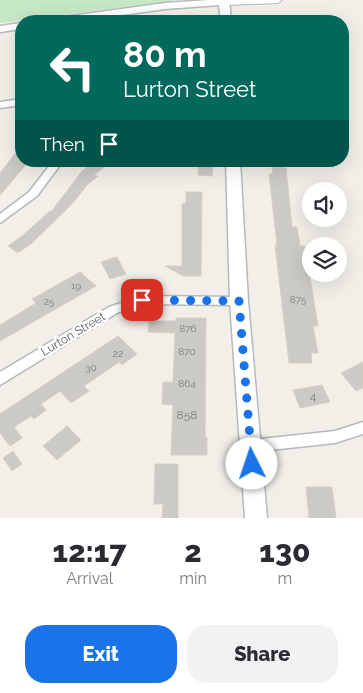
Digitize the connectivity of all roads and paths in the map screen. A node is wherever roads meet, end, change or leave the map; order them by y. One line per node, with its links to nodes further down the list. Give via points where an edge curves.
1 (278, 0): 2 (street)
2 (224, 1): 3 (main road); 4 (main road)
3 (100, 15)
4 (225, 15)
5 (15, 27): 6 (main road)
6 (0, 29)
7 (15, 103): 8 (street)
8 (0, 105)
9 (53, 167): 11 (street, via 32,194)
10 (234, 167): 12 (main road)
11 (0, 219)
12 (239, 301): 13 (street, Lurton Street, via 142,300 113,310); 15 (main road)
13 (0, 378)
14 (363, 428): 15 (street, via 335,437)
15 (251, 446): 16 (main road)
16 (256, 518)

